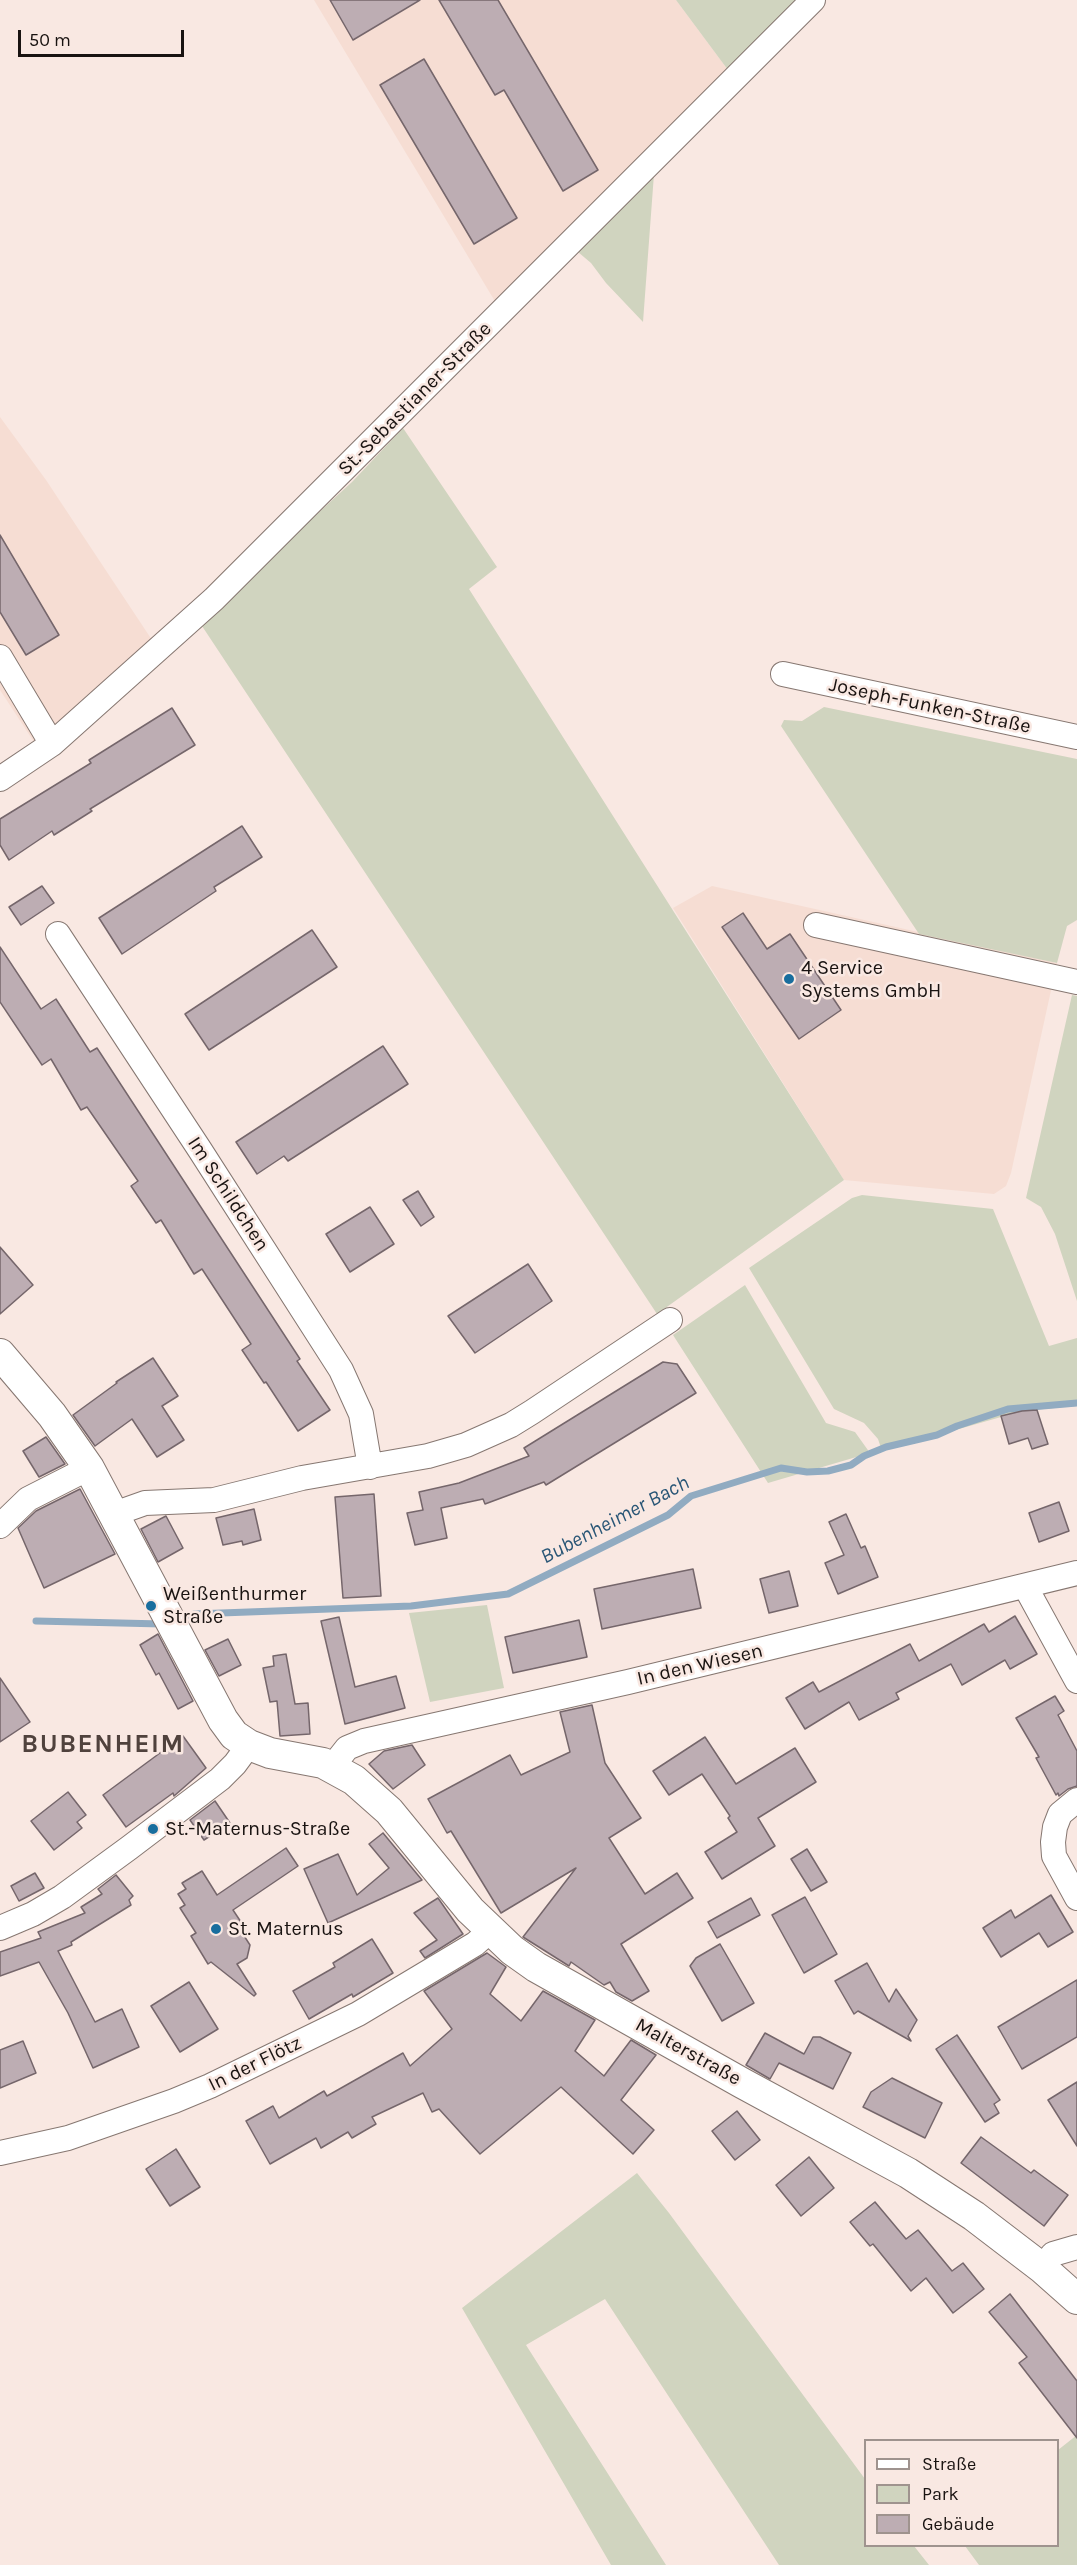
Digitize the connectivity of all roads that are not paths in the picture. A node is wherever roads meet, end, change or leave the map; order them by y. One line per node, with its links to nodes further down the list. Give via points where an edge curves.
1 (813, 0): 5 (street, St.-Sebastianer-Straße, via 214,599)
2 (0, 657): 5 (street)
3 (783, 675): 4 (street, Joseph-Funken-Straße)
4 (1077, 737)
5 (52, 744): 6 (street, St.-Sebastianer-Straße)
6 (0, 780)
7 (816, 925): 9 (street)
8 (58, 934): 12 (street, Im Schildchen, via 341,1370 361,1414)
9 (1077, 982)
10 (670, 1320): 12 (street, via 511,1425 449,1450)
11 (0, 1354): 13 (main road, via 52,1415)
12 (370, 1467): 14 (street, via 294,1479 214,1500 145,1503)
13 (89, 1468): 14 (main road); 15 (street, via 28,1498)
14 (114, 1514): 19 (main road, via 223,1720 234,1735)
15 (0, 1526)
16 (1077, 1573): 17 (street, In den Wiesen)
17 (1025, 1586): 18 (street); 20 (street, In den Wiesen, via 364,1741 347,1748)
18 (1077, 1681)
19 (249, 1745): 20 (main road); 23 (street, via 220,1779 129,1848 62,1897)
20 (332, 1767): 24 (main road, Malterstraße, via 365,1788 389,1811)
21 (1077, 1800): 22 (street, via 1060,1814 1053,1842 1054,1856)
22 (1077, 1898)
23 (0, 1928)
24 (490, 1931): 25 (street, In der Flötz, via 475,1944 358,2014 210,2086 68,2138); 27 (main road, Malterstraße, via 536,1966 908,2174 974,2216)
25 (0, 2154)
26 (1077, 2247): 27 (street, via 1053,2254)
27 (1042, 2268): 28 (main road, Malterstraße)
28 (1077, 2299)

